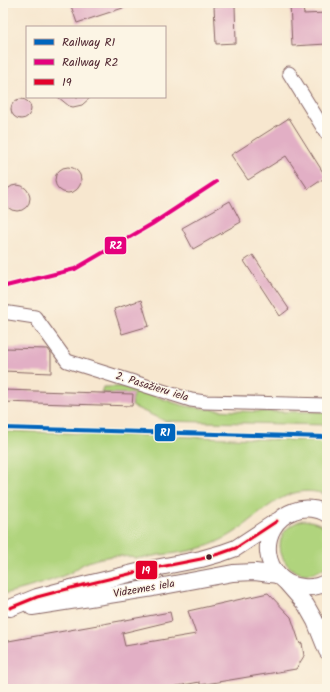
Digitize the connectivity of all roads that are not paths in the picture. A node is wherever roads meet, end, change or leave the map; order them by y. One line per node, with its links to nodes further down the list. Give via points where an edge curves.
1 (289, 73): 2 (street)
2 (327, 134)
3 (3, 312): 4 (street, 2. Pasažieru iela, via 35,317 66,361 191,400)
4 (327, 405)
5 (327, 514): 6 (street, Vidzemes iela, via 312,508 299,509 287,513)
6 (277, 521): 7 (street, via 268,538 267,548 270,562); 9 (street, Vidzemes iela, via 236,548 222,554 71,588)
7 (282, 578): 8 (street, Vidzemes iela, via 297,586 310,588); 9 (street, Vidzemes iela, via 255,572 232,573 75,601); 10 (street, via 306,605)
8 (327, 582)
9 (6, 609)
10 (327, 651)

